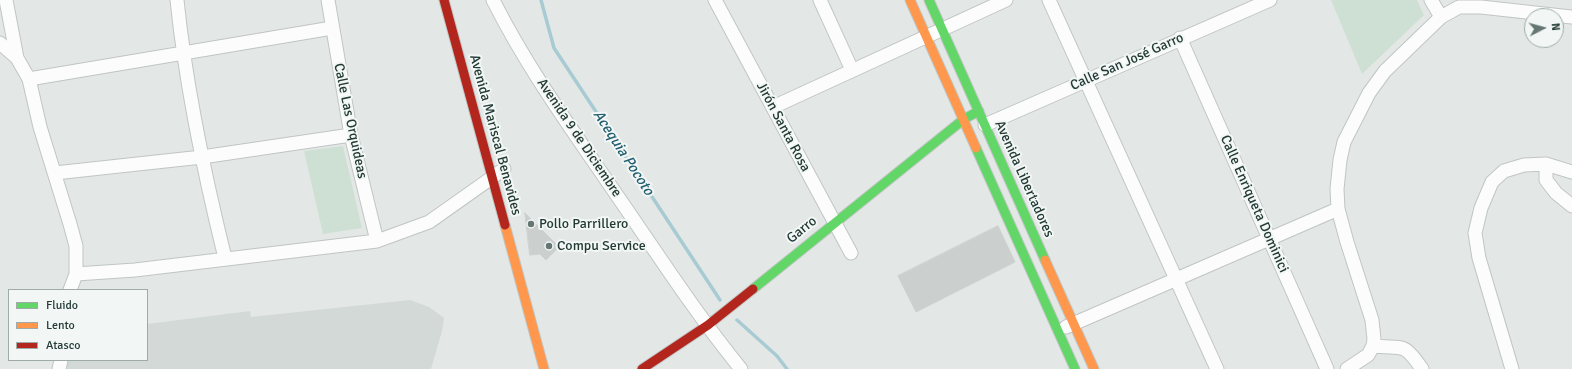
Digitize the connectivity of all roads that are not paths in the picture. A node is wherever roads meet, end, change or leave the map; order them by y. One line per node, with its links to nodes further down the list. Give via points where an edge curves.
1 (7, 0): 23 (street)
2 (177, 0): 22 (street)
3 (328, 0): 17 (street, Calle Las Orquideas)
4 (444, 0): 37 (main road, Avenida Mariscal Benavides)
5 (493, 0): 48 (street, Avenida 9 de Diciembre, via 531,67)
6 (715, 0): 27 (street, Jirón Santa Rosa)
7 (820, 0): 24 (street)
8 (910, 0): 19 (main road)
9 (929, 0): 18 (main road, Avenida Libertadores)
10 (1006, 0): 18 (street)
11 (1049, 0): 26 (street)
12 (1270, 0): 20 (street, Calle San José Garro)
13 (1431, 0): 15 (street)
14 (1457, 4): 15 (street); 16 (street)
15 (1440, 17): 39 (street, via 1385,71 1355,118 1344,142 1340,160)
16 (1572, 17)
17 (332, 28): 22 (street); 31 (street, Calle Las Orquideas)
18 (942, 29): 19 (street); 28 (main road, Avenida Libertadores)
19 (927, 37): 24 (street); 29 (main road)
20 (1180, 38): 26 (street, Calle San José Garro); 41 (street, Calle Enriqueta Dominici)
21 (0, 43): 23 (street)
22 (183, 52): 25 (street); 32 (street)
23 (17, 58): 25 (street)
24 (852, 70): 27 (street)
25 (29, 79): 36 (street)
26 (1085, 81): 30 (street, Calle San José Garro); 46 (street)
27 (773, 107): 40 (street, Jirón Santa Rosa)
28 (978, 111): 29 (main road, Garro); 30 (main road, Avenida Libertadores)
29 (964, 119): 40 (main road, Garro); 50 (main road)
30 (985, 125): 49 (main road, Avenida Libertadores)
31 (351, 135): 32 (street); 42 (street, Calle Las Orquideas)
32 (202, 157): 36 (street); 44 (street)
33 (1546, 164): 35 (street); 38 (street, via 1546,180 1556,193); 61 (street, via 1524,165 1504,171 1492,182 1481,208 1475,234 1487,289)
34 (504, 169): 37 (street)
35 (1572, 172)
36 (54, 173): 45 (street, via 76,246)
37 (492, 177): 42 (street, via 429,222); 52 (main road, Avenida Mariscal Benavides)
38 (1572, 206)
39 (1338, 209): 41 (street); 51 (street, via 1372,320)
40 (835, 222): 43 (street, Jirón Santa Rosa); 48 (main road, Garro)
41 (1269, 238): 46 (street); 58 (street, Calle Enriqueta Dominici)
42 (378, 241): 44 (street)
43 (852, 253)
44 (225, 258): 45 (street, via 135,270)
45 (76, 274): 47 (street)
46 (1176, 280): 49 (street); 57 (street)
47 (70, 289)
48 (708, 324): 53 (main road, Garro); 54 (street, Avenida 9 de Diciembre)
49 (1073, 324): 50 (street); 56 (main road, Avenida Libertadores)
50 (1058, 331): 55 (main road)
51 (1373, 346): 59 (street, via 1368,355); 60 (street, via 1401,347 1410,351)
52 (544, 369)
53 (642, 369)
54 (741, 369)
55 (1074, 369)
56 (1094, 369)
57 (1217, 369)
58 (1327, 369)
59 (1347, 369)
60 (1422, 369)
61 (1512, 369)

